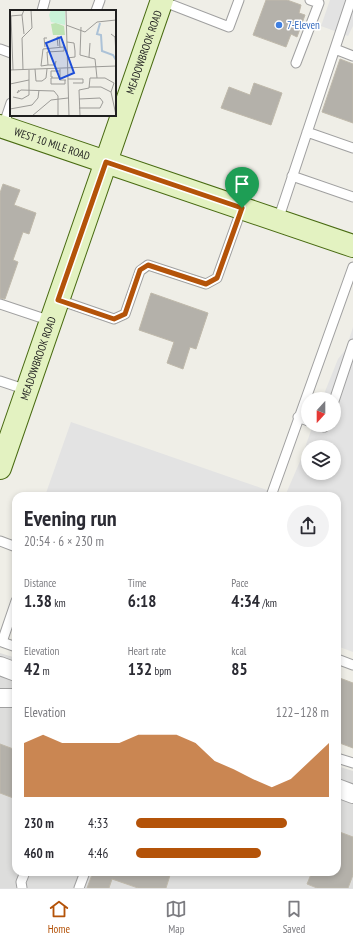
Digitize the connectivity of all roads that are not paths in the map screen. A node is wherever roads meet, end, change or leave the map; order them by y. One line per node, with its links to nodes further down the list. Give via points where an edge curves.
1 (45, 0): 7 (lane)
2 (100, 0): 8 (lane)
3 (162, 0): 4 (lane, via 229,27); 19 (street, MEADOWBROOK ROAD)
4 (239, 0)
5 (310, 0): 14 (lane, via 319,3)
6 (351, 0): 9 (lane)
7 (42, 10)
8 (96, 10)
9 (350, 14): 11 (lane)
10 (0, 49): 12 (lane)
11 (335, 49): 13 (lane); 17 (lane)
12 (10, 53)
13 (353, 56)
14 (296, 63)
15 (10, 105): 16 (lane)
16 (1, 127): 19 (street, WEST 10 MILE ROAD)
17 (307, 132): 18 (lane); 20 (lane)
18 (353, 148)
19 (106, 162): 22 (street, WEST 10 MILE ROAD); 26 (street, MEADOWBROOK ROAD)
20 (292, 176): 21 (lane); 23 (lane)
21 (353, 197)
22 (242, 208): 23 (street, WEST 10 MILE ROAD); 26 (lane, via 217,278 206,284 148,265 140,270 125,314 114,319)
23 (278, 220): 24 (street, WEST 10 MILE ROAD)
24 (353, 246)
25 (353, 266): 33 (lane)
26 (58, 300): 28 (street, MEADOWBROOK ROAD)
27 (0, 304): 28 (lane)
28 (51, 321): 31 (street, MEADOWBROOK ROAD)
29 (353, 344): 32 (lane)
30 (0, 381): 31 (lane)
31 (27, 390): 35 (street, MEADOWBROOK ROAD)
32 (337, 392)
33 (298, 417): 34 (lane); 36 (lane)
34 (301, 418)
35 (0, 468)
36 (271, 492)
37 (0, 541): 38 (lane)
38 (12, 546)
39 (12, 613): 40 (lane, via 2,642)
40 (12, 646)
41 (341, 660): 42 (lane)
42 (353, 665)
43 (0, 666): 44 (street)
44 (12, 670)
45 (0, 698): 46 (street)
46 (12, 698)
47 (341, 759): 48 (lane)
48 (353, 763)
49 (341, 790): 50 (street)
50 (353, 794)
51 (23, 876): 53 (lane)
52 (84, 876): 54 (lane)
53 (22, 888)
54 (79, 888)

